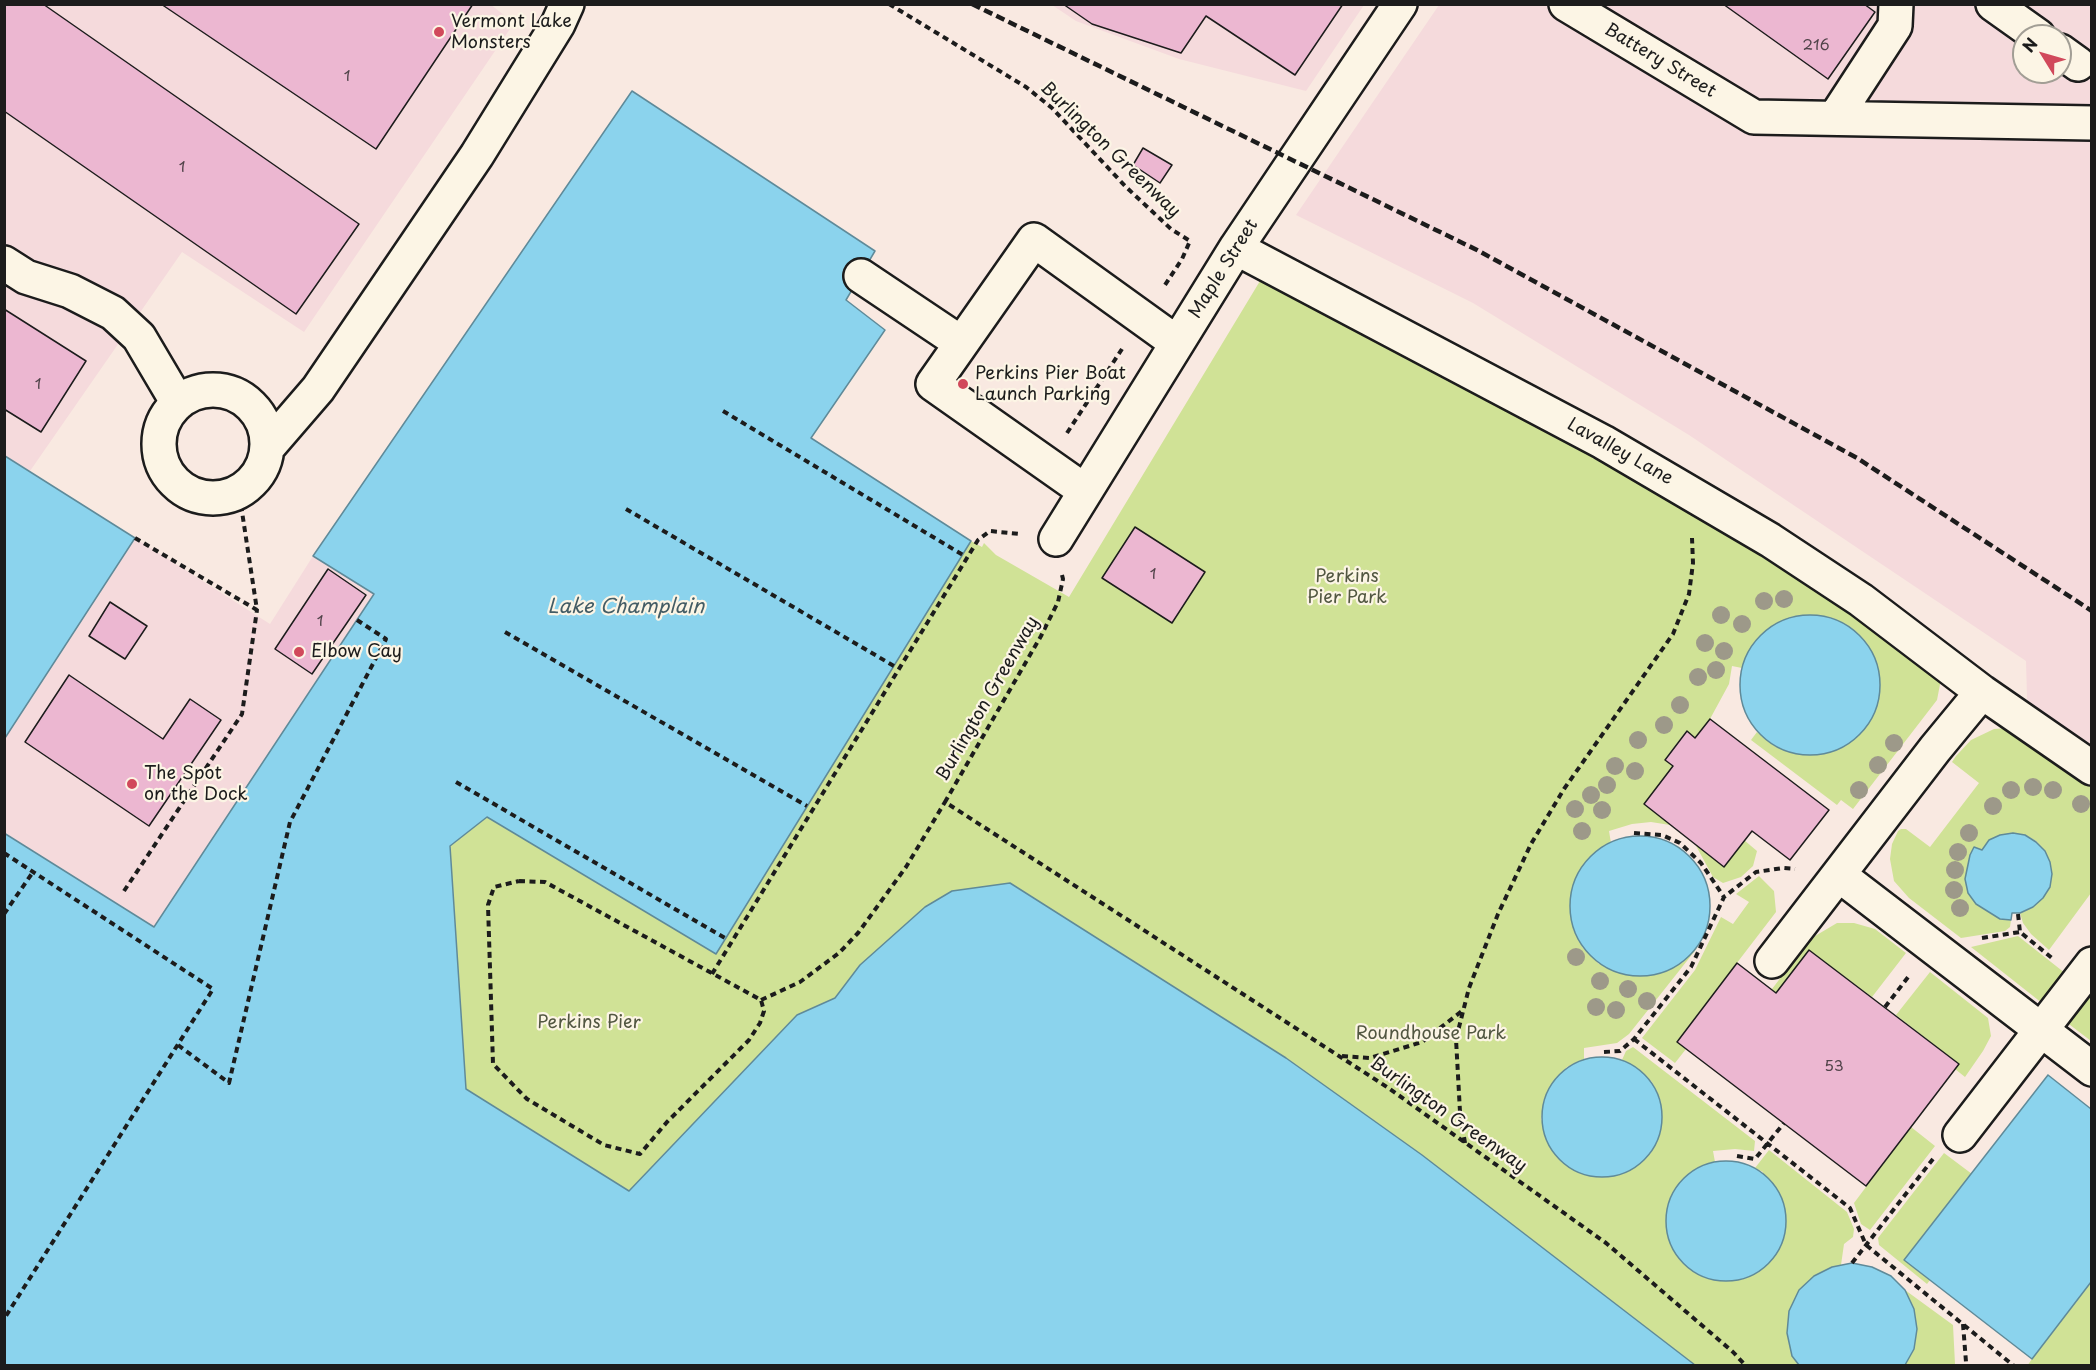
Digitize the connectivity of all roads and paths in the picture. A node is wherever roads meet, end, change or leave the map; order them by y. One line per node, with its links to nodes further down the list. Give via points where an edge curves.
1 (567, 4): 18 (street, via 477,155 318,389)
2 (889, 4): 13 (path, Burlington Greenway, via 1026,87 1052,108 1126,187 1190,242)
3 (1400, 4): 10 (street, Maple Street)
4 (1566, 4): 8 (street, Battery Street, via 1754,117)
5 (1896, 4): 8 (street, via 1895,27)
6 (1993, 4): 7 (street)
7 (2021, 24)
8 (1835, 118): 9 (street)
9 (2091, 123)
10 (1236, 248): 15 (street, Maple Street); 20 (street, Lavalley Lane)
11 (4, 263): 16 (street, via 26,277 70,291 113,313 139,337)
12 (861, 276): 14 (street)
13 (1143, 318): 14 (street, via 1034,240); 15 (street); 19 (path, Burlington Greenway)
14 (961, 343): 19 (street, via 933,384)
15 (1177, 343): 21 (street, Maple Street)
16 (178, 403): 18 (street, via 211,390 229,392 258,412 266,429); 18 (street, via 166,417 159,449 170,478 195,495 225,497 239,492 254,480)
17 (723, 411): 24 (path)
18 (268, 447)
19 (1047, 465): 21 (street)
20 (1685, 488): 29 (street, Lavalley Lane, via 1861,600); 48 (path, via 1694,563 1689,594 1673,634 1564,789 1531,844 1498,914)
21 (1084, 491): 23 (street, Maple Street)
22 (626, 509): 28 (path)
23 (1056, 538): 32 (path, Burlington Greenway, via 1063,579 1058,602); 46 (path, via 990,531 978,540)
24 (963, 555)
25 (257, 610): 38 (path, via 242,714)
26 (357, 620): 51 (path, via 386,639 290,822 228,1083)
27 (505, 632): 33 (path)
28 (894, 666)
29 (1982, 692): 30 (street, Lavalley Lane); 37 (street)
30 (2091, 768)
31 (456, 782): 43 (path)
32 (945, 802): 47 (path, via 906,867 858,933 839,953 800,982); 53 (path, Burlington Greenway)
33 (807, 806)
34 (1634, 832): 39 (path, via 1662,835 1680,843 1701,863)
35 (4, 853): 36 (path)
36 (33, 872): 40 (path); 51 (path, via 213,989)
37 (1839, 875): 39 (path, via 1783,868 1756,872); 44 (street); 49 (street)
38 (124, 891)
39 (1724, 897): 50 (path, via 1691,967)
40 (4, 914)
41 (2019, 914): 42 (path)
42 (2020, 932)
43 (725, 938)
44 (1772, 961)
45 (2091, 964): 49 (street)
46 (712, 974): 47 (path); 47 (path, via 545,882 519,881 494,887 488,905 487,939 493,1064 527,1099 604,1145 640,1154 749,1040 764,1011)
47 (761, 1000)
48 (1463, 1011): 53 (path, via 1422,1042 1370,1058); 58 (path, via 1456,1039)
49 (2040, 1031): 54 (street); 56 (street)
50 (1634, 1040): 52 (path, via 1620,1051); 57 (path)
51 (178, 1046): 62 (path)
52 (1604, 1052)
53 (1340, 1056): 58 (path, Burlington Greenway)
54 (2091, 1069)
55 (1784, 1123): 57 (path)
56 (1960, 1135): 60 (path, via 1940,1150)
57 (1767, 1143): 59 (path, via 1755,1159); 60 (path, via 1850,1208)
58 (1465, 1144): 65 (path, Burlington Greenway, via 1606,1244)
59 (1737, 1156)
60 (1866, 1245): 61 (path); 63 (path)
61 (1852, 1263)
62 (4, 1319)
63 (1963, 1324): 64 (path); 66 (path)
64 (1966, 1362)
65 (1746, 1365)
66 (2014, 1365)

